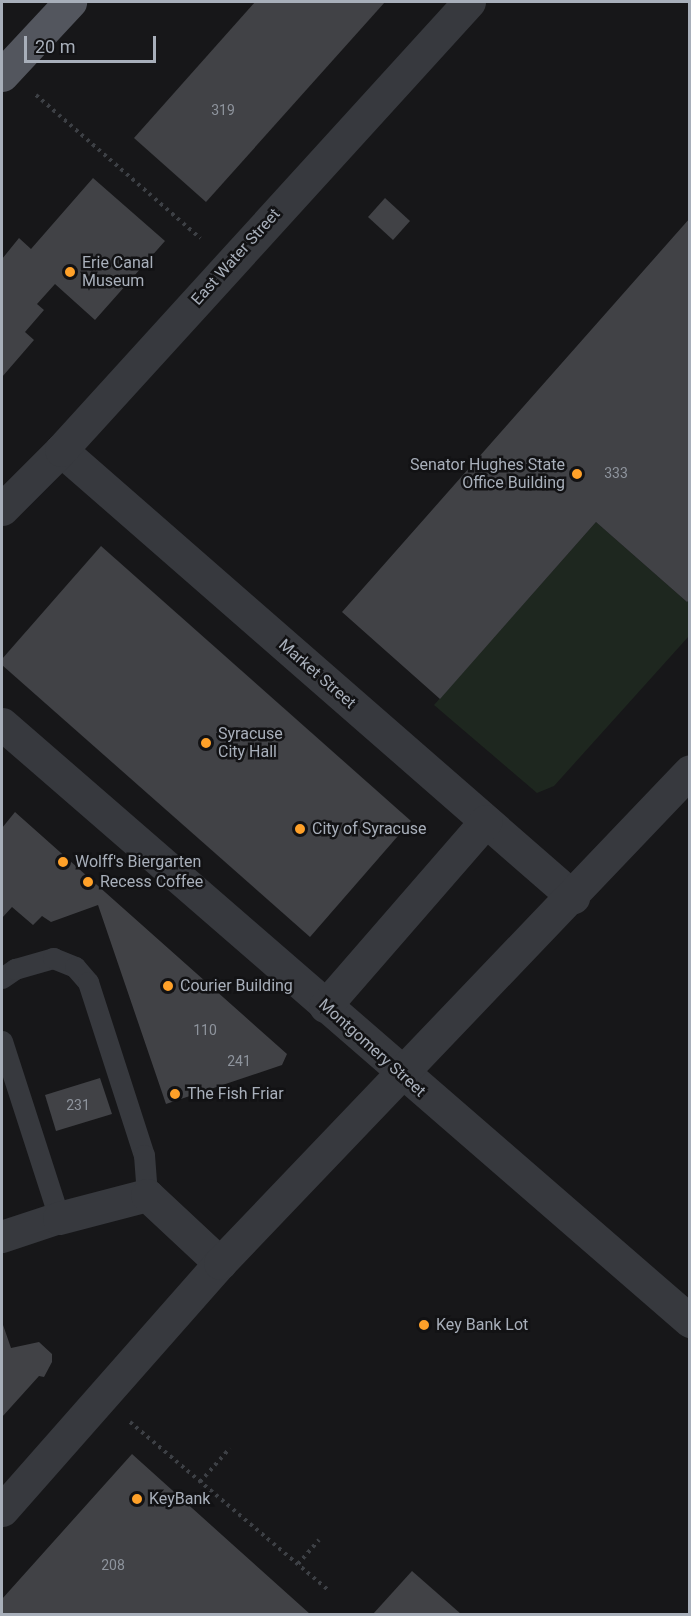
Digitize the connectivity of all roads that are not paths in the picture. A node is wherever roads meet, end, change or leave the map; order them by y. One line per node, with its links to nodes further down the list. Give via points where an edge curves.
1 (70, 2): 3 (main road)
2 (469, 2): 4 (street, East Water Street)
3 (4, 72)
4 (61, 450): 5 (street, East Water Street); 8 (street, Market Street)
5 (2, 509)
6 (2, 724): 11 (street, Montgomery Street)
7 (685, 782): 9 (street)
8 (486, 821): 9 (street, Market Street); 11 (street)
9 (573, 897): 13 (street)
10 (2, 978): 14 (lane, via 15,969 53,958 75,967 87,982 144,1155)
11 (325, 1006): 13 (street, Montgomery Street)
12 (2, 1041): 15 (lane)
13 (400, 1074): 17 (street); 18 (street, Montgomery Street)
14 (147, 1195): 15 (street); 17 (street)
15 (59, 1218): 16 (street)
16 (2, 1237)
17 (220, 1263): 19 (street)
18 (690, 1321)
19 (2, 1510)

